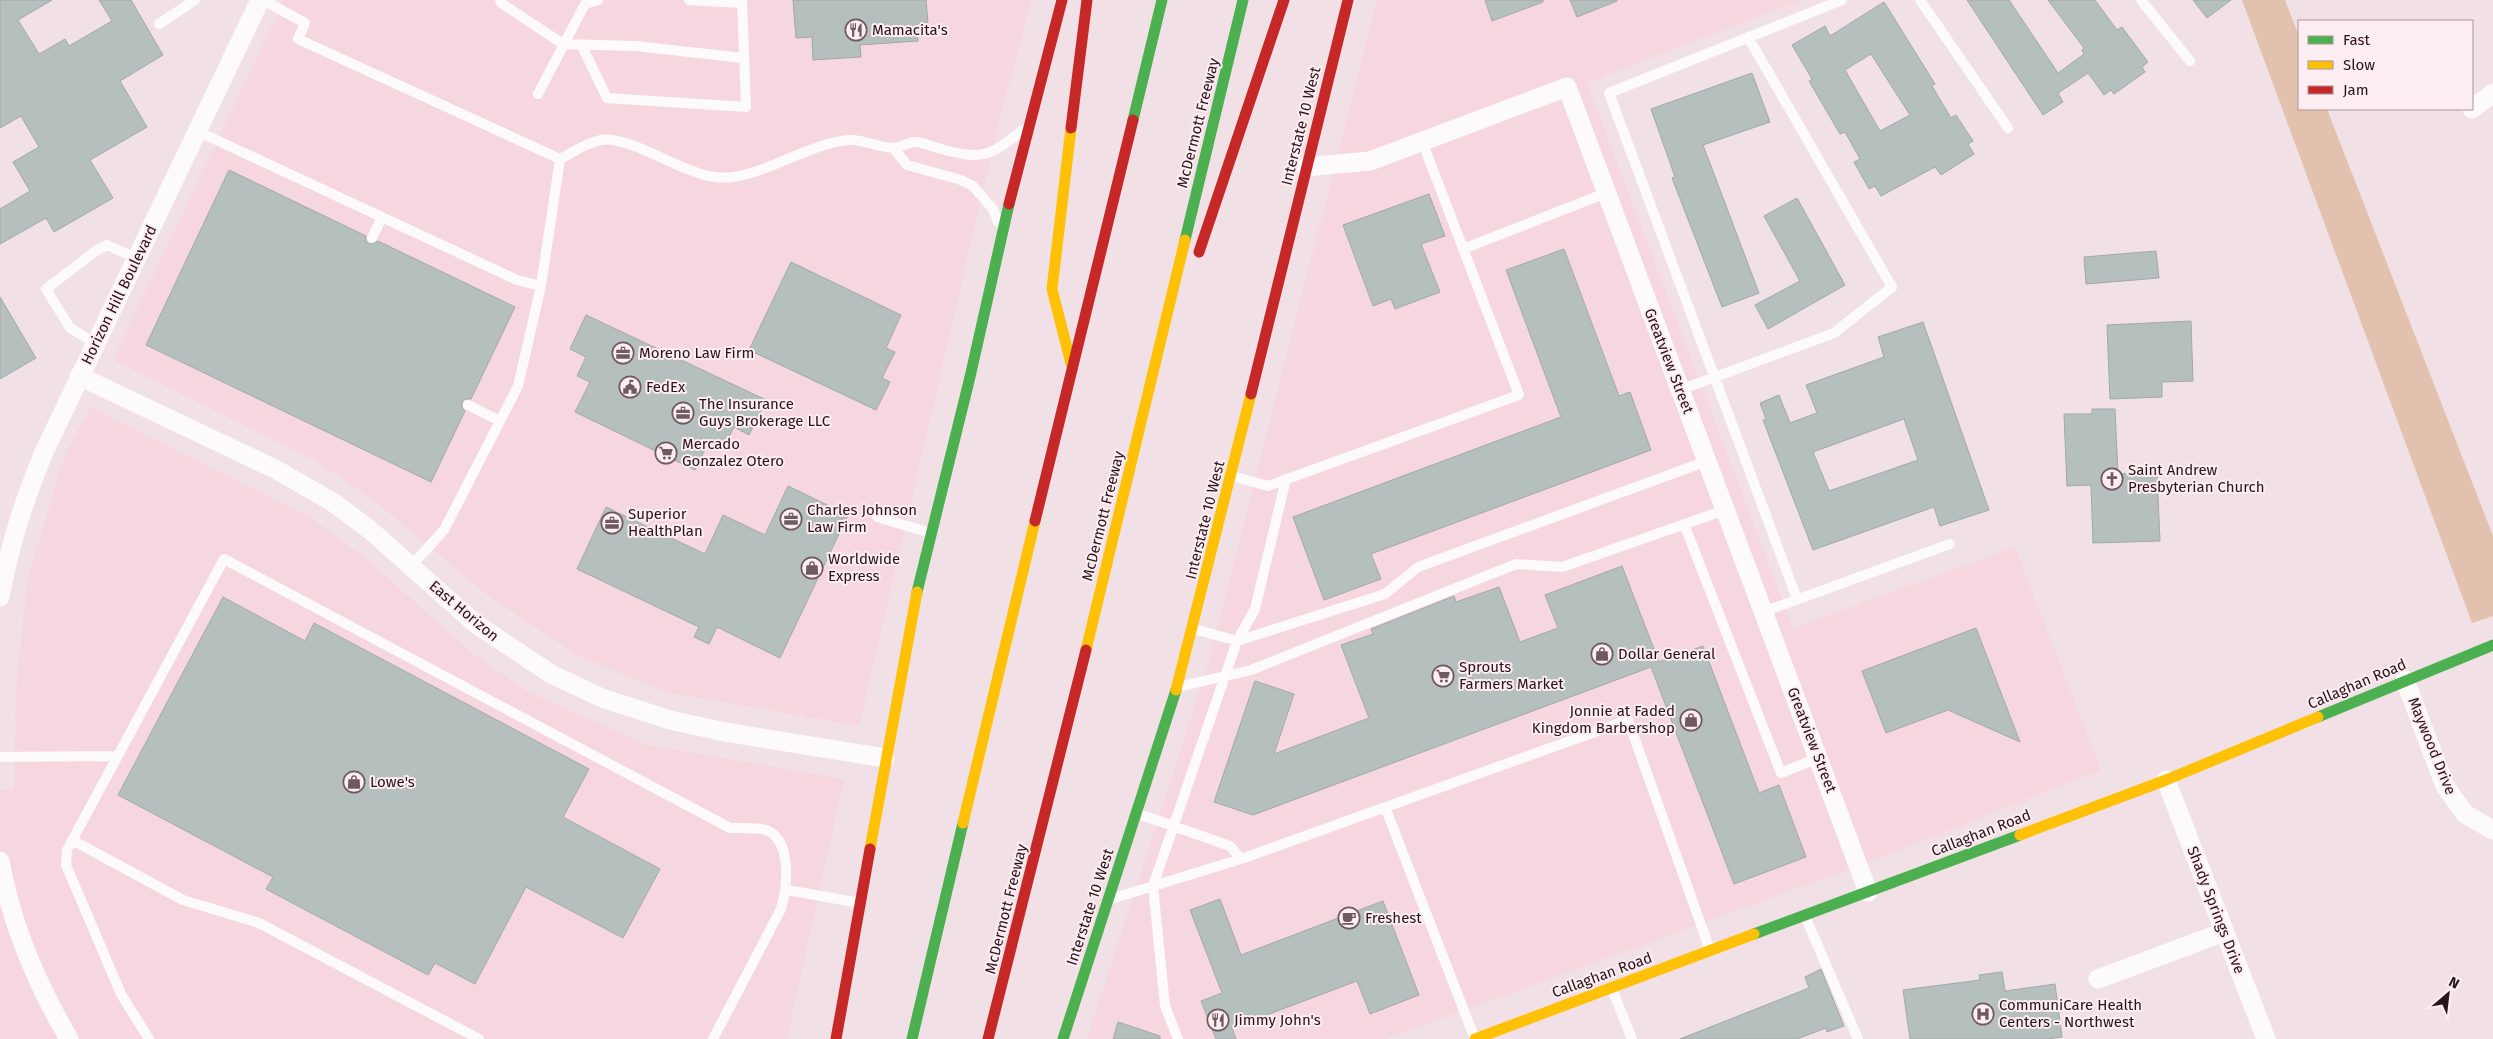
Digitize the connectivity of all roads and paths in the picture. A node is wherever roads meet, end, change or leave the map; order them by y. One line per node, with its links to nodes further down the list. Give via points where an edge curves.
1 (195, 0): 17 (lane)
2 (261, 0): 28 (street, Horizon Hill Boulevard); 31 (lane, via 305,23 298,39)
3 (500, 0): 19 (lane, via 512,12)
4 (598, 0): 15 (lane)
5 (689, 0): 16 (lane)
6 (1062, 0): 26 (main road)
7 (1087, 0): 43 (main road, via 1052,289)
8 (1162, 0): 43 (main road)
9 (1243, 0): 49 (main road, McDermott Freeway)
10 (1284, 0): 39 (main road)
11 (1348, 0): 32 (main road, Interstate 10 West)
12 (1842, 0): 18 (lane)
13 (1920, 0): 27 (lane)
14 (2141, 0): 22 (lane)
15 (583, 2): 19 (lane)
16 (742, 2): 21 (lane)
17 (159, 24)
18 (1748, 37): 45 (lane, via 1609,93); 45 (lane, via 1892,287 1834,333)
19 (562, 44): 20 (lane); 24 (lane)
20 (581, 44): 21 (lane, via 635,46); 21 (lane, via 607,98 746,107)
21 (743, 58)
22 (2190, 61)
23 (2493, 93): 25 (street)
24 (538, 94)
25 (2473, 108)
26 (1029, 125): 30 (lane, via 1004,145 978,156 915,142); 35 (main road)
27 (2008, 128)
28 (197, 131): 34 (lane); 38 (street, Horizon Hill Boulevard)
29 (1422, 141): 32 (street, Greatview Street, via 1370,161); 33 (street, Greatview Street, via 1566,87); 37 (lane)
30 (893, 148): 31 (lane, via 874,142 849,140 821,146 741,175 716,178 687,171 614,140 600,140); 35 (lane, via 907,165 973,186 994,209)
31 (560, 159): 40 (lane)
32 (1306, 167): 51 (main road, Interstate 10 West)
33 (1606, 192): 37 (lane); 46 (street, Greatview Street)
34 (382, 217): 36 (lane); 40 (lane, via 517,280)
35 (1002, 233): 56 (main road)
36 (372, 238)
37 (1463, 249): 52 (lane, via 1519,395)
38 (136, 258): 42 (street, Horizon Hill Boulevard); 42 (lane, via 107,245 46,289 70,328)
39 (1196, 259)
40 (541, 286): 48 (lane, via 518,386)
41 (1184, 296): 49 (main road)
42 (95, 343): 44 (street, Horizon Hill Boulevard)
43 (1072, 367): 97 (main road)
44 (80, 376): 58 (street, Horizon Hill Boulevard, via 27,494); 59 (street, East Horizon, via 277,470 369,529)
45 (1715, 378): 46 (lane); 61 (lane)
46 (1680, 390): 50 (street, Greatview Street)
47 (468, 405): 48 (lane)
48 (500, 421): 59 (lane, via 444,530)
49 (1140, 426): 98 (main road, McDermott Freeway)
50 (1707, 461): 53 (street, Greatview Street); 64 (lane, via 1418,567 1385,594)
51 (1231, 476): 52 (lane, via 1268,486); 63 (main road, Interstate 10 West)
52 (1286, 479): 64 (lane, via 1255,609)
53 (1725, 510): 55 (lane); 62 (street, Greatview Street)
54 (877, 517): 56 (lane)
55 (1684, 524): 66 (lane, via 1562,567 1516,564 1251,670); 72 (lane, via 1781,773)
56 (932, 533): 71 (main road, via 911,616)
57 (1950, 544): 61 (lane)
58 (3, 563): 60 (street, Horizon Hill Boulevard)
59 (411, 566): 71 (street, East Horizon, via 476,624 522,656 602,698 670,720 725,732)
60 (0, 597)
61 (1797, 599): 62 (lane)
62 (1763, 612): 72 (street, Greatview Street)
63 (1193, 628): 64 (lane); 68 (main road, Interstate 10 West)
64 (1237, 641): 66 (lane)
65 (2493, 645): 67 (main road, Callaghan Road)
66 (1225, 676): 68 (lane); 76 (lane)
67 (2405, 680): 73 (main road, Callaghan Road); 77 (street, Maywood Drive, via 2445,786 2465,814)
68 (1177, 687): 75 (main road, Interstate 10 West)
69 (118, 756): 70 (lane); 78 (lane); 82 (lane, via 224,559 730,828 767,830 777,840 787,863)
70 (0, 757)
71 (885, 758): 85 (main road)
72 (1818, 758): 83 (street, Greatview Street)
73 (2166, 780): 83 (main road, Callaghan Road); 87 (street, Shady Springs Drive)
74 (1385, 807): 79 (lane); 88 (lane, via 1628,720); 101 (lane)
75 (1136, 812): 76 (lane); 84 (main road, Interstate 10 West)
76 (1172, 826): 79 (lane, via 1230,846); 81 (lane)
77 (2490, 829)
78 (72, 840): 93 (lane, via 67,850 66,865 121,994); 94 (lane, via 183,900 259,923)
79 (1241, 859): 81 (lane)
80 (0, 861): 92 (street, via 5,890 26,953)
81 (1153, 886): 84 (lane); 100 (lane, via 1165,1006)
82 (787, 890): 85 (lane); 95 (lane, via 781,910)
83 (1868, 892): 86 (main road, Callaghan Road)
84 (1108, 900): 99 (main road, Interstate 10 West)
85 (860, 904): 96 (main road)
86 (1805, 916): 88 (main road, Callaghan Road); 103 (lane)
87 (2224, 932): 89 (street); 104 (street, Shady Springs Drive)
88 (1710, 951): 90 (main road, Callaghan Road)
89 (2098, 979)
90 (1612, 988): 91 (main road, Callaghan Road); 102 (lane)
91 (1502, 1034): 101 (main road, Callaghan Road)
92 (69, 1039)
93 (149, 1039)
94 (479, 1039)
95 (712, 1039)
96 (836, 1039)
97 (912, 1039)
98 (988, 1039)
99 (1063, 1039)
100 (1178, 1039)
101 (1475, 1039)
102 (1632, 1039)
103 (1858, 1039)
104 (2266, 1039)

